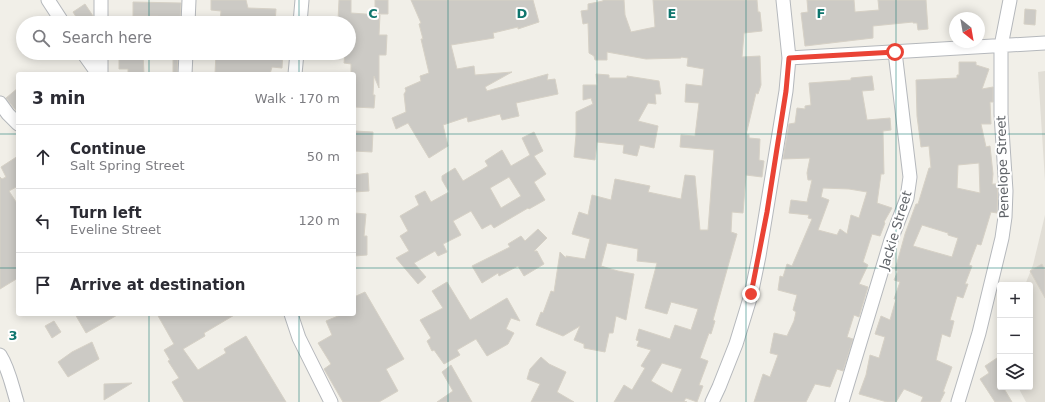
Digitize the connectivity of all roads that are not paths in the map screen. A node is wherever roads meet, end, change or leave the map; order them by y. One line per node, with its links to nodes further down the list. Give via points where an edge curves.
1 (48, 0): 7 (street)
2 (101, 0): 8 (street)
3 (189, 0): 9 (street)
4 (302, 0): 10 (street)
5 (784, 0): 14 (street)
6 (1010, 0): 12 (street, Penelope Street)
7 (58, 16)
8 (101, 16)
9 (188, 16)
10 (301, 16)
11 (1045, 43): 12 (street)
12 (1001, 46): 13 (street); 27 (street, Penelope Street, via 1005,217 981,326)
13 (895, 52): 14 (street); 31 (street, Jackie Street, via 910,177 907,198 891,240)
14 (789, 58): 30 (street, via 767,212 751,294 736,344)
15 (89, 60): 19 (street)
16 (101, 60): 20 (street)
17 (186, 60): 21 (street)
18 (296, 60): 22 (street)
19 (97, 72)
20 (102, 72)
21 (185, 72)
22 (295, 72)
23 (0, 103): 24 (street)
24 (16, 122)
25 (292, 316): 29 (street, via 299,338)
26 (0, 355): 28 (street)
27 (960, 401)
28 (17, 402)
29 (331, 402)
30 (712, 402)
31 (842, 402)

